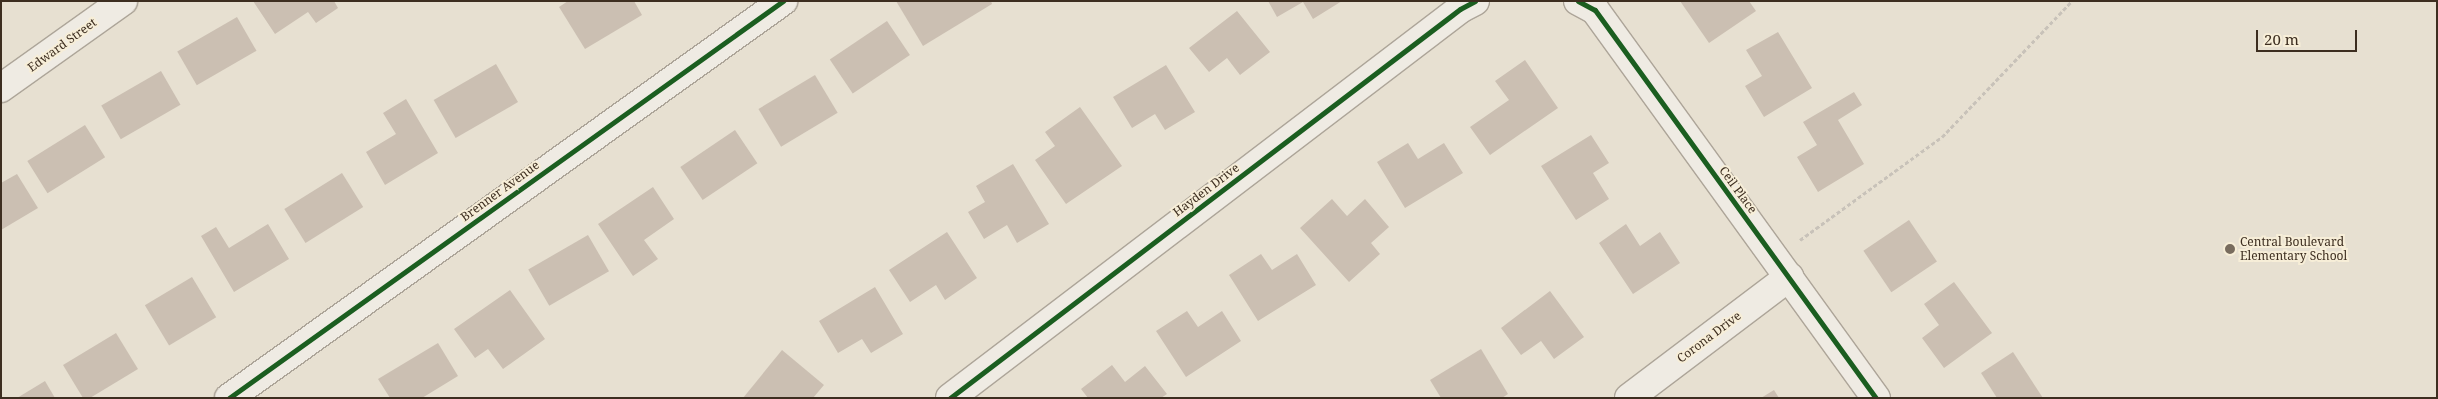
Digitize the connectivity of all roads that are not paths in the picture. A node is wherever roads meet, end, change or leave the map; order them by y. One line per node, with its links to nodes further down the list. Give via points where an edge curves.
1 (123, 1): 5 (street, Edward Street)
2 (783, 1): 7 (street, Brenner Avenue)
3 (1476, 1): 8 (street, Hayden Drive, via 1460,9)
4 (1578, 1): 6 (street, Ceil Place, via 1595,10)
5 (1, 88)
6 (1782, 267): 9 (street, Corona Drive); 10 (street, Ceil Place)
7 (229, 398)
8 (950, 398)
9 (1629, 398)
10 (1876, 398)

